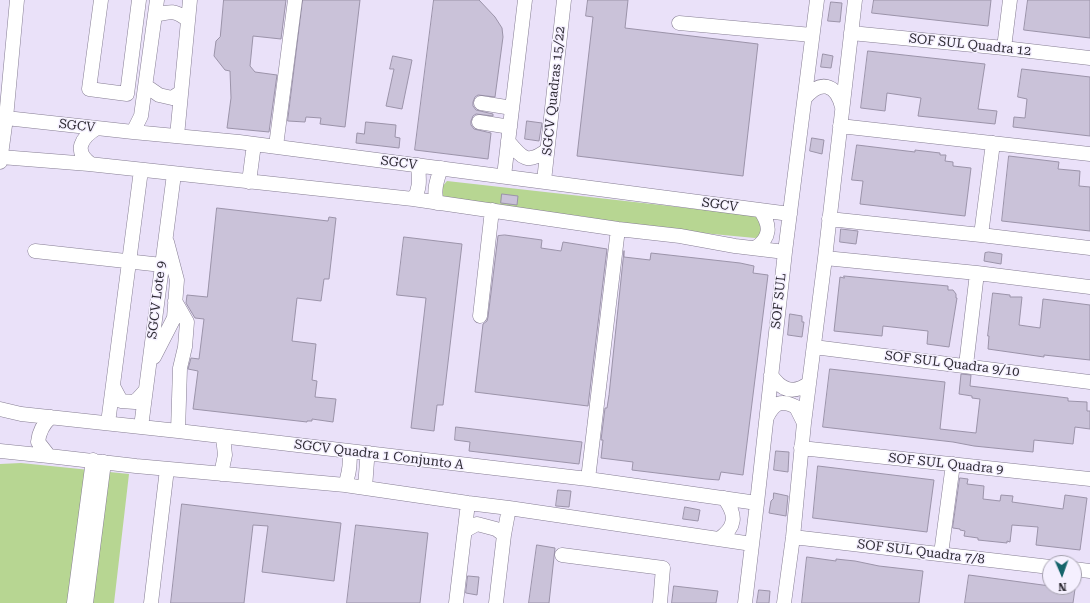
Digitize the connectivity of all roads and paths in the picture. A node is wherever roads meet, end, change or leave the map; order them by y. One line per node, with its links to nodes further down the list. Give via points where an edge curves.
1 (17, 0): 27 (street)
2 (101, 0): 18 (street, via 89,90 127,94)
3 (139, 0): 18 (street)
4 (157, 0): 12 (street)
5 (190, 0): 13 (street)
6 (295, 0): 36 (street)
7 (525, 0): 26 (street)
8 (564, 0): 37 (street, SGCV Quadras 15/22)
9 (817, 0): 16 (street, SOF SUL)
10 (855, 0): 15 (street)
11 (1010, 0): 17 (street)
12 (155, 15): 13 (street, via 173,11); 19 (street)
13 (188, 20): 22 (street)
14 (679, 23): 16 (street)
15 (851, 33): 17 (street, SOF SUL Quadra 12); 25 (street)
16 (812, 35): 23 (street, SOF SUL)
17 (1004, 48): 20 (street, SOF SUL Quadra 12)
18 (132, 53): 19 (street)
19 (150, 55): 21 (street)
20 (1090, 58)
21 (146, 86): 22 (street, via 159,95 172,98); 31 (street, via 141,116)
22 (181, 92): 33 (street)
23 (805, 98): 25 (street, via 812,90 826,87 840,96); 52 (street, SOF SUL)
24 (481, 103): 26 (street)
25 (842, 107): 29 (street)
26 (512, 108): 32 (street)
27 (6, 118): 30 (street, SGCV); 39 (street)
28 (479, 122): 32 (street)
29 (840, 126): 34 (street); 53 (street)
30 (97, 128): 31 (street, SGCV); 40 (street, via 87,134 81,148 86,160)
31 (133, 132): 33 (street, SGCV)
32 (509, 134): 37 (street, via 520,155 538,158); 45 (street)
33 (177, 136): 35 (street, SGCV)
34 (993, 143): 38 (street); 55 (street)
35 (254, 144): 36 (street, SGCV); 47 (street)
36 (276, 146): 41 (street, SGCV)
37 (548, 150): 46 (street, SGCV Quadras 15/22)
38 (1090, 154)
39 (0, 160): 40 (street)
40 (91, 164): 43 (street)
41 (418, 165): 42 (street, SGCV); 48 (street, via 418,192)
42 (441, 168): 45 (street, SGCV); 49 (street, via 434,195)
43 (141, 170): 44 (street); 62 (street)
44 (174, 174): 47 (street); 56 (street, SGCV Lote 9)
45 (504, 176): 46 (street, SGCV)
46 (544, 181): 51 (street, SGCV)
47 (249, 182): 48 (street)
48 (413, 199): 49 (street)
49 (437, 203): 50 (street)
50 (492, 210): 54 (street); 67 (street)
51 (760, 210): 52 (street, SGCV); 57 (street, via 766,218 768,233 765,240)
52 (790, 214): 60 (street, SOF SUL)
53 (829, 219): 55 (street); 61 (street)
54 (618, 229): 57 (street); 93 (street)
55 (981, 235): 58 (street)
56 (165, 236): 63 (street, SGCV Lote 9); 66 (street, via 177,280)
57 (755, 248): 60 (street)
58 (1090, 248)
59 (35, 251): 62 (street)
60 (785, 252): 71 (street, SOF SUL)
61 (825, 258): 64 (street); 68 (street)
62 (129, 261): 63 (street); 74 (street)
63 (162, 265): 69 (street, SGCV Lote 9)
64 (977, 273): 65 (street); 70 (street)
65 (1090, 287)
66 (175, 301): 69 (street, via 174,318); 82 (street, via 187,322 180,368)
67 (480, 316)
68 (814, 347): 70 (street, SOF SUL Quadra 9/10); 73 (street)
69 (150, 364): 75 (street, SGCV Lote 9)
70 (966, 365): 72 (street, SOF SUL Quadra 9/10)
71 (771, 375): 73 (street, via 776,383 789,390 803,388); 78 (street, SOF SUL)
72 (1090, 382)
73 (809, 383): 79 (street)
74 (113, 386): 75 (street, via 121,401 135,402); 80 (street)
75 (145, 391): 81 (street, SGCV Lote 9)
76 (0, 409): 77 (street, SGCV Quadra 1 Conjunto A)
77 (51, 417): 80 (street, SGCV Quadra 1 Conjunto A); 88 (street, via 39,433 38,442)
78 (767, 417): 79 (street, via 772,407 778,403 785,403 796,407); 99 (street, SOF SUL)
79 (804, 422): 84 (street)
80 (108, 423): 81 (street, SGCV Quadra 1 Conjunto A)
81 (141, 427): 82 (street, SGCV Quadra 1 Conjunto A)
82 (178, 431): 83 (street, SGCV Quadra 1 Conjunto A)
83 (223, 437): 86 (street, SGCV Quadra 1 Conjunto A); 92 (street, via 225,456)
84 (801, 448): 90 (street, SOF SUL Quadra 9); 103 (street)
85 (0, 451): 88 (street)
86 (349, 451): 87 (street, SGCV Quadra 1 Conjunto A); 95 (street, via 348,476)
87 (369, 453): 93 (street, SGCV Quadra 1 Conjunto A); 96 (street)
88 (49, 456): 89 (street)
89 (98, 461): 91 (street); 109 (street); 110 (street)
90 (953, 464): 94 (street, SOF SUL Quadra 9); 106 (street)
91 (167, 469): 92 (street); 111 (street)
92 (221, 474): 95 (street)
93 (588, 479): 97 (street, SGCV Quadra 1 Conjunto A)
94 (1090, 480)
95 (344, 485): 96 (street)
96 (365, 488): 98 (street)
97 (724, 498): 99 (street, SGCV Quadra 1 Conjunto A); 104 (street, via 733,515 731,530)
98 (468, 503): 100 (street); 101 (street)
99 (757, 503): 105 (street, SOF SUL)
100 (509, 508): 102 (street); 104 (street)
101 (466, 530): 102 (street, via 477,524 496,529); 112 (street)
102 (504, 535): 113 (street)
103 (793, 537): 106 (street, SOF SUL Quadra 7/8); 116 (street)
104 (719, 539): 105 (street)
105 (752, 544): 115 (street, SOF SUL)
106 (941, 554): 108 (street, SOF SUL Quadra 7/8)
107 (562, 555): 114 (street, via 664,568)
108 (1042, 566)
109 (74, 603)
110 (86, 603)
111 (151, 603)
112 (456, 603)
113 (496, 603)
114 (660, 603)
115 (745, 603)
116 (784, 603)

